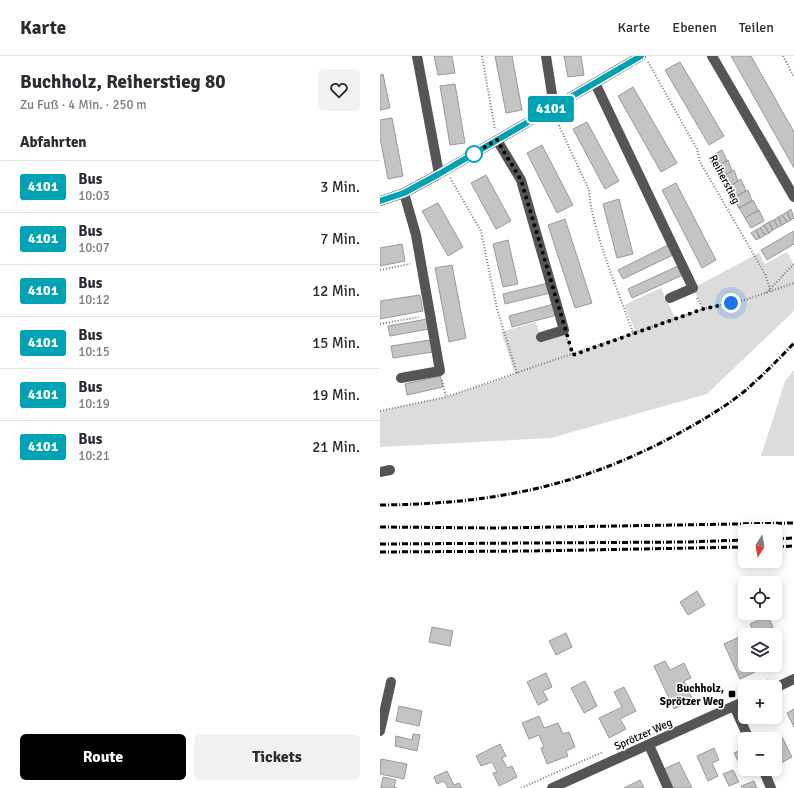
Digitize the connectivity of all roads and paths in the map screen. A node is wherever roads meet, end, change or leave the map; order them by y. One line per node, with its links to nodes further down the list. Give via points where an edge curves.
1 (417, 56): 12 (street)
2 (482, 56): 11 (path)
3 (546, 56): 10 (street)
4 (641, 56): 9 (street)
5 (645, 56): 20 (path, Reiherstieg, via 697,149 700,162 765,274)
6 (712, 56): 14 (street)
7 (783, 56): 8 (path)
8 (794, 77)
9 (595, 83): 10 (street); 21 (street, via 693,288)
10 (553, 108): 11 (street); 25 (path, via 589,190 603,249)
11 (497, 140): 12 (street); 24 (street, via 521,180)
12 (442, 172): 13 (street); 29 (path, via 481,231 497,309)
13 (404, 193): 15 (street); 16 (street)
14 (794, 197)
15 (380, 201)
16 (421, 262): 18 (path); 22 (street)
17 (794, 264): 20 (path)
18 (380, 270)
19 (794, 283): 20 (path)
20 (771, 291): 25 (path, via 703,309)
21 (670, 298)
22 (430, 315): 23 (path); 28 (street)
23 (380, 324)
24 (564, 330): 26 (street); 27 (path)
25 (633, 333): 27 (path)
26 (541, 337)
27 (573, 355): 29 (path)
28 (440, 371): 30 (street); 31 (path)
29 (517, 373): 31 (path)
30 (401, 378)
31 (446, 397): 32 (path)
32 (380, 411)
33 (390, 470): 34 (street)
34 (380, 472)
35 (794, 679): 37 (street)
36 (391, 682): 40 (street)
37 (782, 685)
38 (738, 704): 39 (street, Sprötzer Weg)
39 (734, 706): 41 (street); 42 (street, Sprötzer Weg)
40 (380, 731)
41 (746, 732)
42 (648, 745): 44 (street, Sprötzer Weg); 45 (street)
43 (766, 776): 46 (street)
44 (552, 788)
45 (668, 788)
46 (771, 788)

